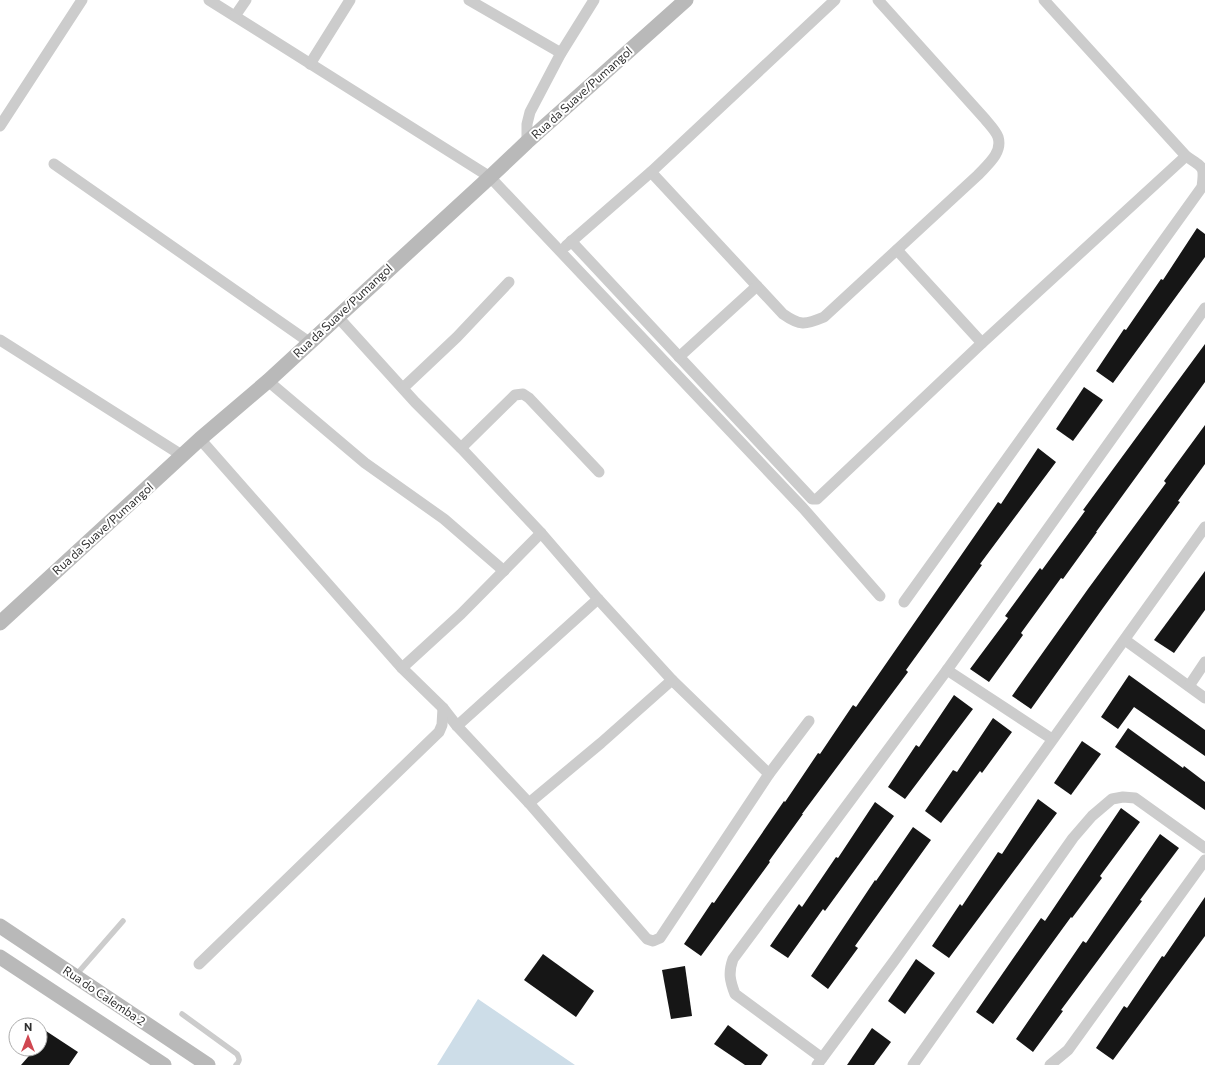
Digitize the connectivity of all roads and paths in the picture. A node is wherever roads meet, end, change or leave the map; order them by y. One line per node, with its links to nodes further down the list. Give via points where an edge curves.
1 (82, 0): 14 (street)
2 (209, 0): 11 (street)
3 (246, 0): 11 (street)
4 (350, 0): 13 (street)
5 (469, 0): 12 (street)
6 (594, 0): 12 (street)
7 (686, 0): 15 (street, Rua da Suave/Pumangol)
8 (835, 0): 18 (street)
9 (878, 0): 21 (street, via 976,109 998,136 999,147 992,160 978,175)
10 (1044, 0): 16 (street)
11 (235, 16): 13 (street)
12 (561, 53): 15 (street, via 527,118)
13 (310, 64): 19 (street)
14 (0, 126)
15 (527, 142): 19 (street, Rua da Suave/Pumangol)
16 (1186, 156): 29 (street); 42 (street, via 1205,172 1202,187)
17 (54, 164): 28 (street)
18 (651, 172): 20 (street); 24 (street)
19 (490, 178): 22 (street); 26 (street, Rua da Suave/Pumangol)
20 (571, 241): 22 (street); 30 (street)
21 (897, 250): 24 (street, via 824,317 811,322 796,323 783,314); 29 (street)
22 (560, 251): 40 (street, via 803,508)
23 (509, 282): 32 (street)
24 (757, 286): 30 (street)
25 (1205, 308): 47 (street)
26 (337, 316): 28 (street, Rua da Suave/Pumangol); 32 (street)
27 (0, 340): 35 (street)
28 (309, 342): 31 (street, Rua da Suave/Pumangol)
29 (982, 343): 30 (street, via 817,498 812,498)
30 (679, 357)
31 (268, 381): 33 (street, Rua da Suave/Pumangol); 39 (street, via 365,463 444,519)
32 (403, 388): 34 (street)
33 (200, 440): 35 (street, Rua da Suave/Pumangol); 46 (street)
34 (461, 448): 36 (street, via 515,395 523,394); 38 (street)
35 (183, 456): 43 (street, Rua da Suave/Pumangol)
36 (598, 472)
37 (1205, 527): 44 (street)
38 (541, 533): 39 (street); 41 (street)
39 (504, 571): 46 (street)
40 (880, 596)
41 (598, 599): 48 (street); 53 (street)
42 (904, 602)
43 (0, 623)
44 (1125, 640): 49 (street); 54 (street)
45 (1205, 662): 49 (street)
46 (402, 668): 51 (street)
47 (947, 670): 54 (street); 65 (street, via 733,959 730,968 730,979 735,994)
48 (672, 680): 55 (street); 56 (street)
49 (1189, 686): 50 (street)
50 (1205, 698)
51 (443, 708): 53 (street); 62 (street, via 439,732)
52 (809, 721): 55 (street)
53 (457, 726): 56 (street)
54 (1052, 738): 65 (street)
55 (769, 774): 56 (street, via 660,938 653,941 647,939)
56 (529, 803)
57 (1205, 848): 69 (street, via 1135,798 1112,799 1092,816 1073,838)
58 (1205, 860): 70 (street, via 1068,1050)
59 (124, 921): 63 (lane)
60 (0, 926): 63 (street, Rua do Calemba 2)
61 (0, 957): 66 (street, Rua do Calemba 2)
62 (199, 964)
63 (75, 976): 67 (street, Rua do Calemba 2)
64 (182, 1014): 68 (lane, via 237,1054 239,1061)
65 (820, 1061)
66 (164, 1065)
67 (208, 1065)
68 (236, 1065)
69 (913, 1065)
70 (1050, 1065)

